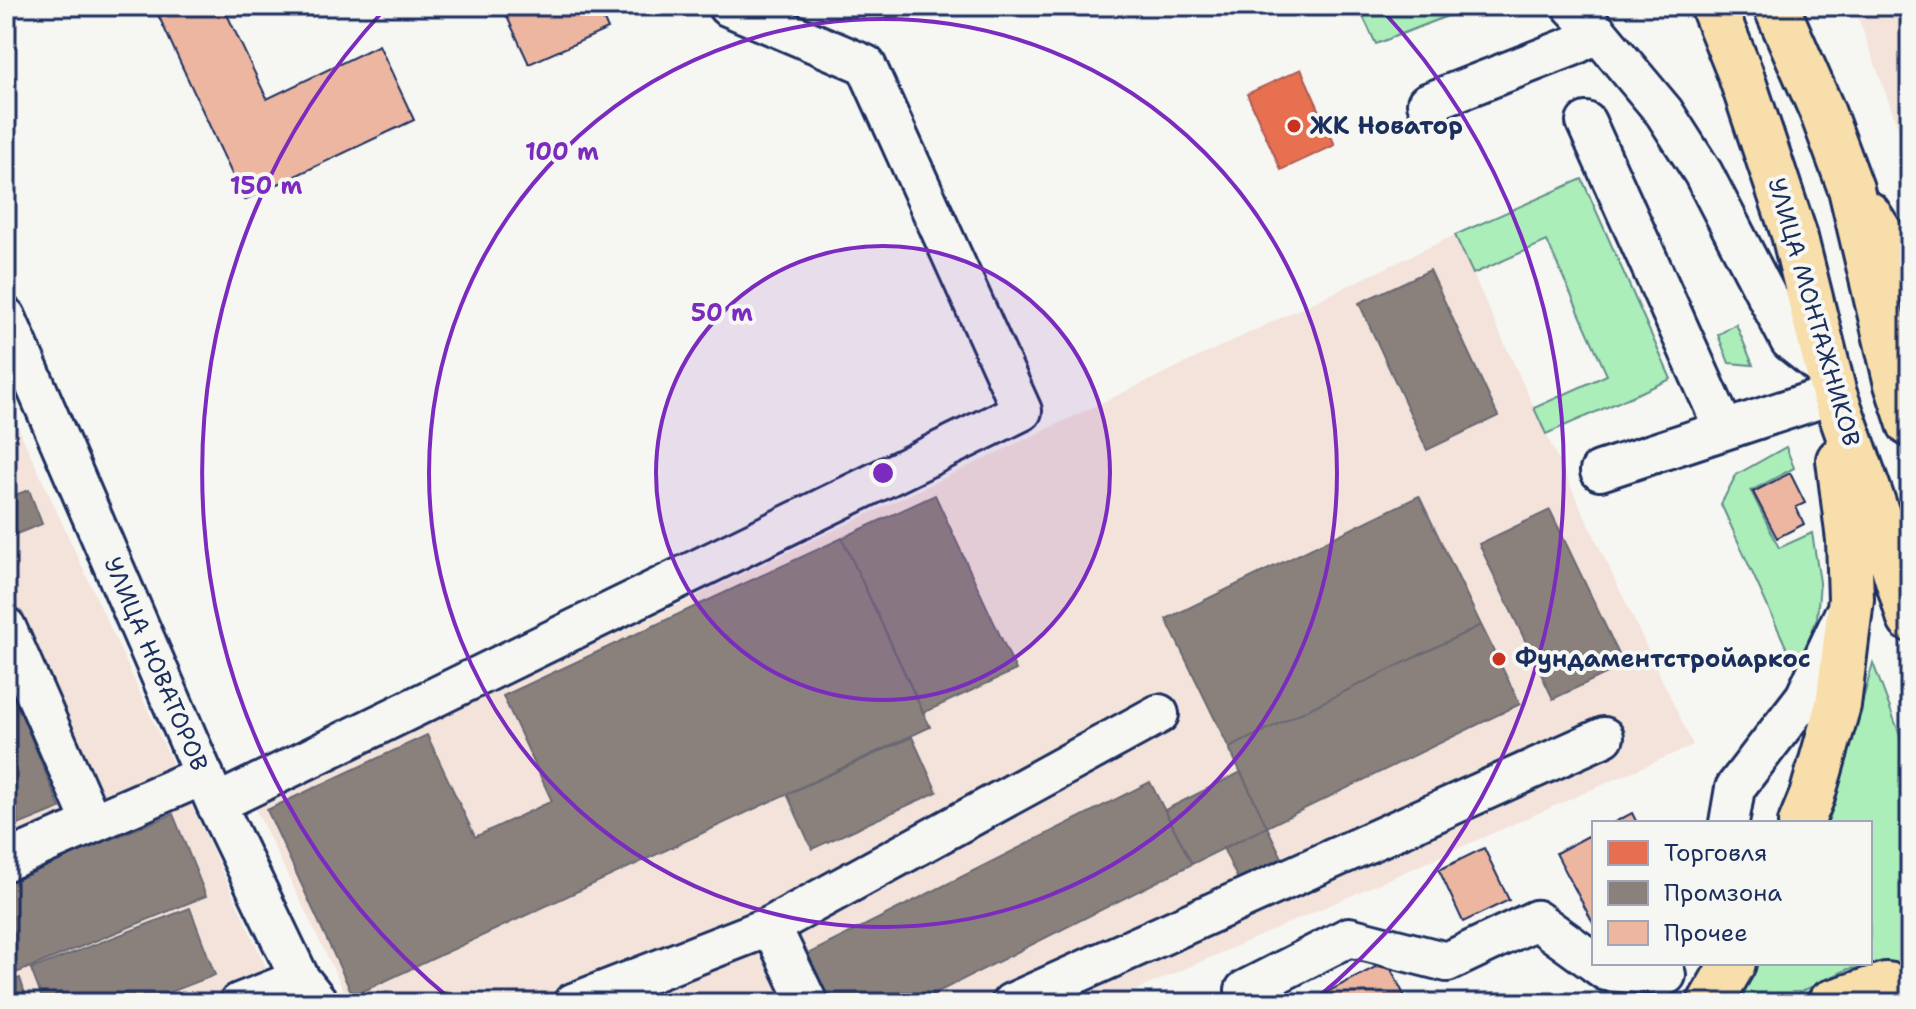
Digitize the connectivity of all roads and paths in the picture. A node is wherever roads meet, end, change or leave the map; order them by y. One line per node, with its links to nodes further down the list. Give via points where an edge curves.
1 (727, 6): 19 (street, via 866,65 1022,411)
2 (1713, 6): 10 (main road, УЛИЦА МОНТАЖНИКОВ, via 1794,234)
3 (1776, 6): 7 (main road)
4 (1585, 19): 5 (street, via 1573,46); 10 (street, via 1664,112 1703,173 1790,341)
5 (1427, 103)
6 (1586, 122): 12 (street)
7 (1851, 189): 8 (main road); 11 (main road)
8 (1910, 279)
9 (6, 317): 19 (street, УЛИЦА НОВАТОРОВ)
10 (1831, 383): 12 (street); 14 (main road); 15 (main road, УЛИЦА МОНТАЖНИКОВ)
11 (1910, 424)
12 (1724, 429): 13 (street)
13 (1600, 471)
14 (1851, 599): 20 (street, via 1805,697 1735,788); 21 (main road, via 1838,705)
15 (1910, 619)
16 (6, 627): 22 (street)
17 (1159, 714): 24 (street)
18 (1604, 737): 34 (street)
19 (210, 789): 22 (street); 30 (street, УЛИЦА НОВАТОРОВ)
20 (1729, 821)
21 (1802, 821)
22 (92, 823): 23 (street)
23 (6, 861)
24 (771, 926): 32 (street); 33 (street)
25 (1592, 961): 35 (street, via 1536,920 1447,962 1349,937 1245,990)
26 (1598, 965): 28 (street)
27 (1732, 965): 36 (main road)
28 (1662, 980)
29 (1910, 989): 37 (main road, via 1886,985)
30 (310, 991): 31 (street)
31 (239, 1003)
32 (573, 1003)
33 (808, 1003)
34 (1011, 1003)
35 (1252, 1003)
36 (1710, 1003)
37 (1830, 1003)

